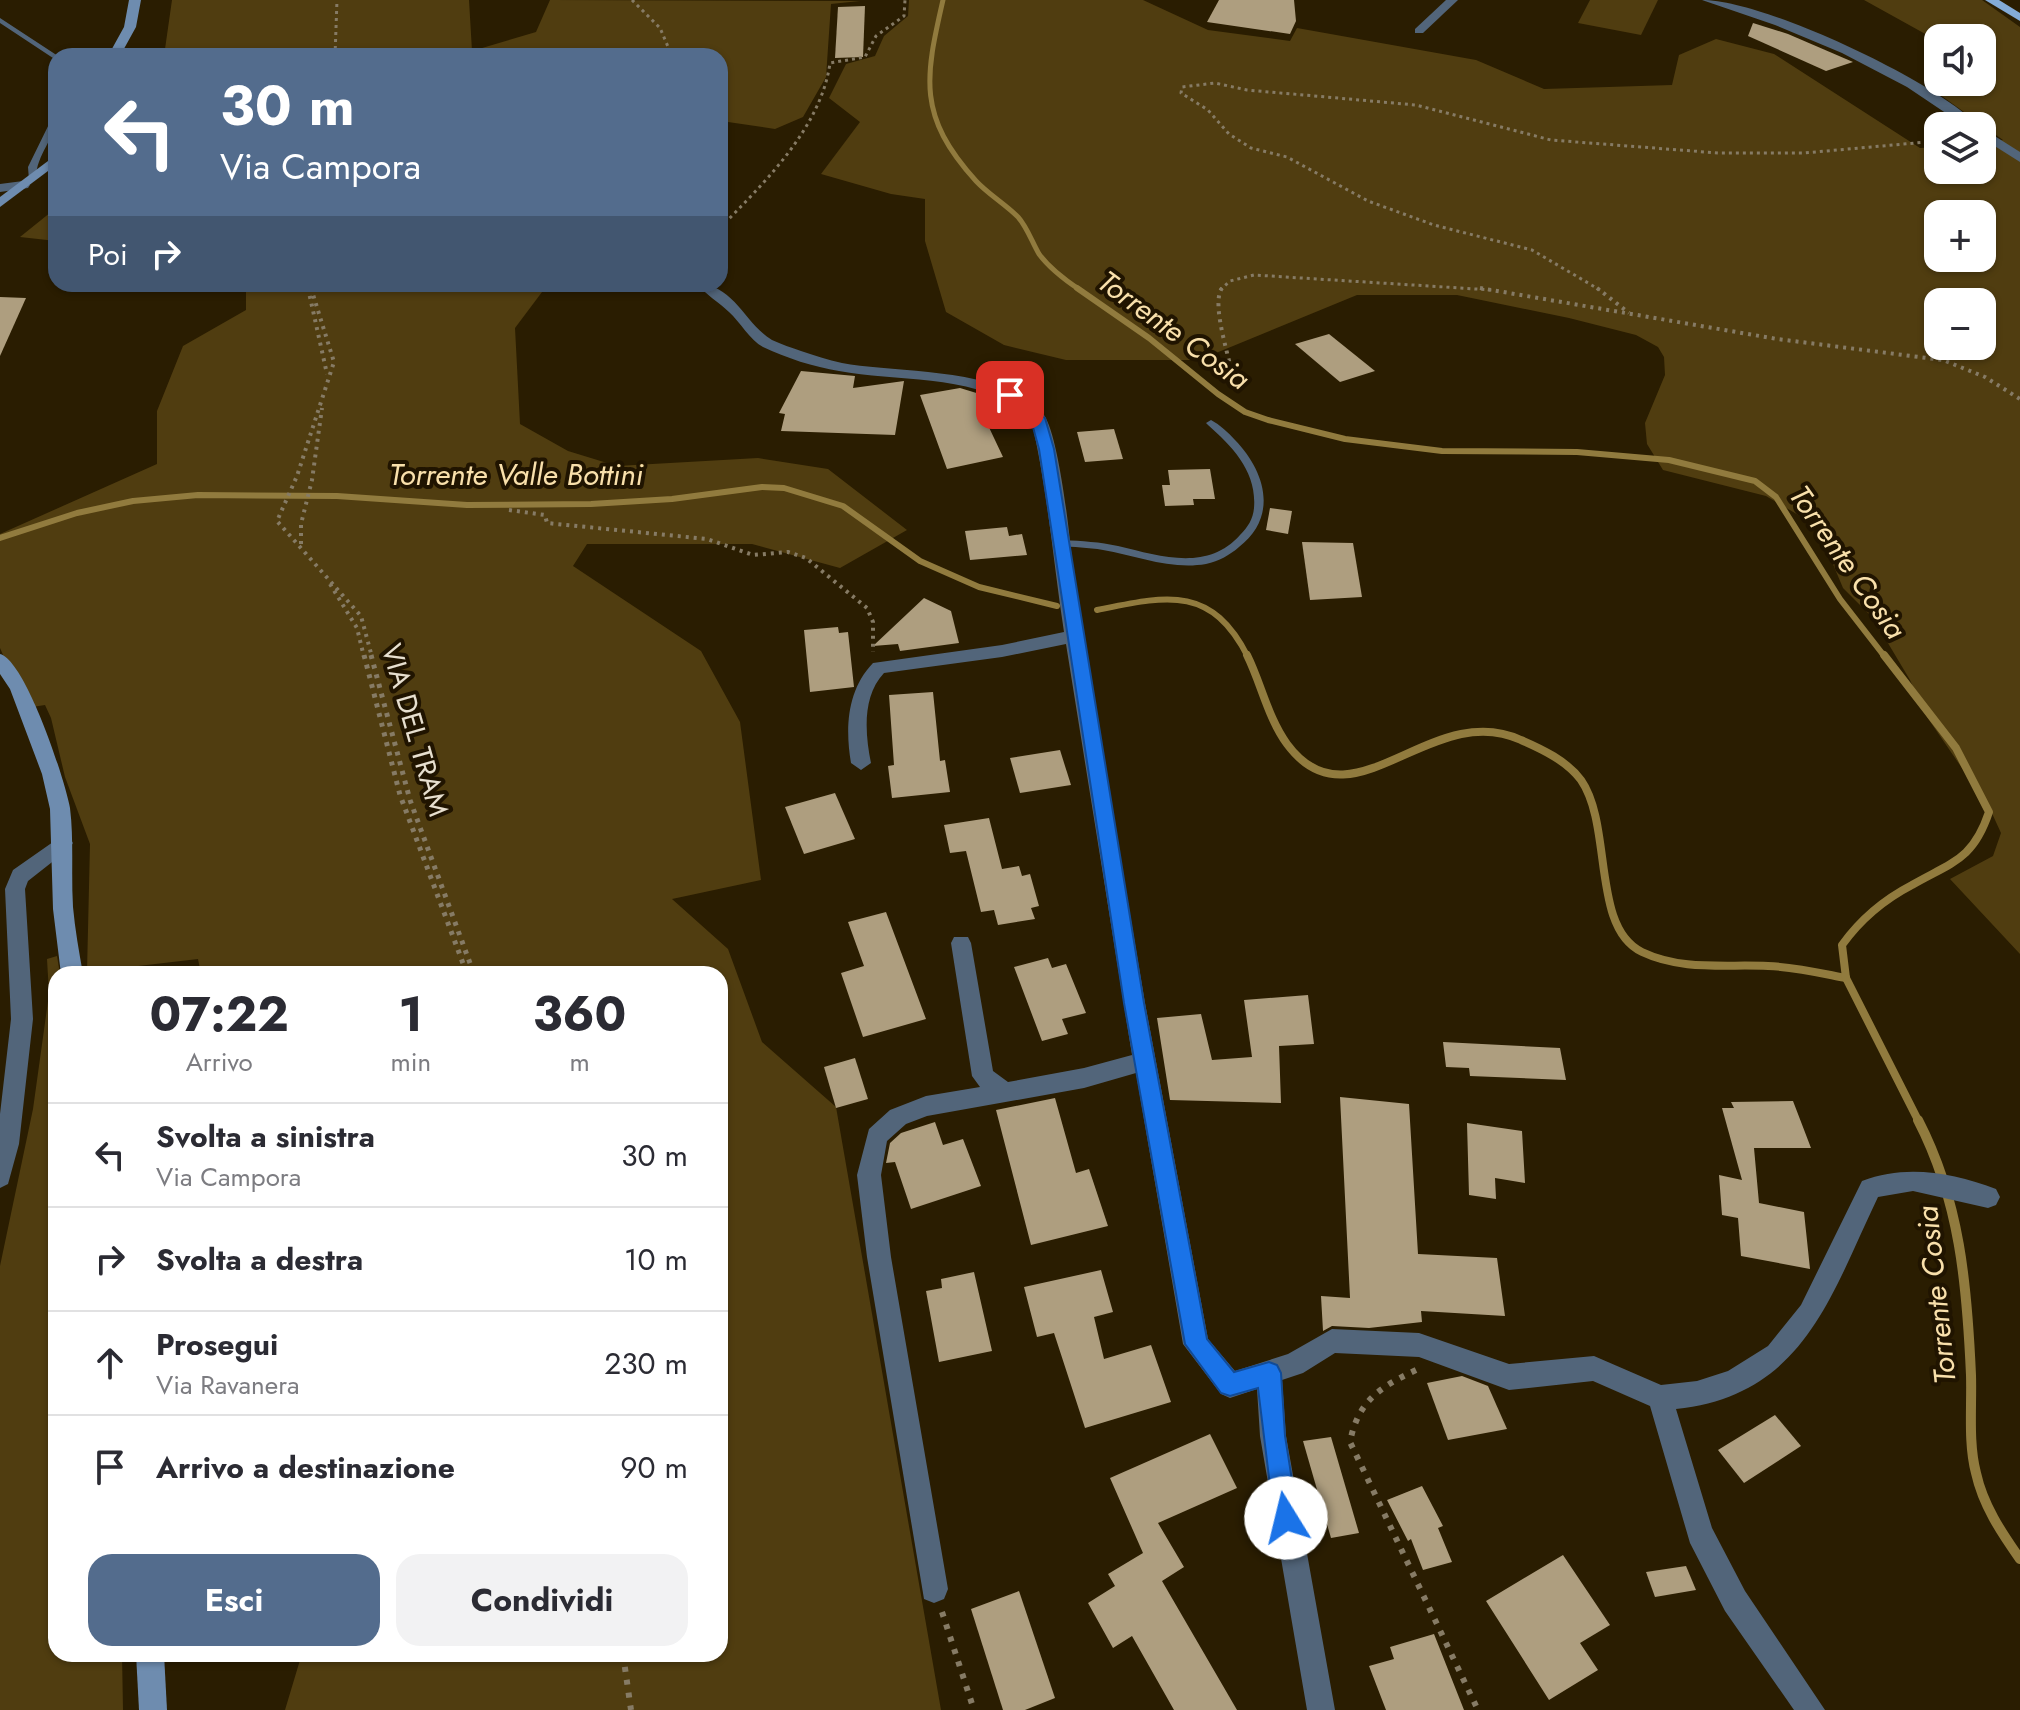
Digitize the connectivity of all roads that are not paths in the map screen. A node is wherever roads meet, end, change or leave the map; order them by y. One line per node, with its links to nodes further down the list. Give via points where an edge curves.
1 (135, 0): 8 (street, via 130,27)
2 (1452, 0): 7 (street)
3 (1708, 0): 10 (street, via 1815,33 1884,67)
4 (1991, 0): 5 (main road)
5 (2020, 18)
6 (0, 20): 9 (lane)
7 (1419, 31)
8 (118, 48)
9 (48, 53)
10 (1953, 112)
11 (48, 134): 15 (lane)
12 (1996, 142): 13 (street)
13 (2020, 158)
14 (48, 165): 15 (street)
15 (27, 181): 16 (street); 17 (street)
16 (0, 188)
17 (0, 203)
18 (714, 292): 20 (street, via 765,342 793,353 839,367 967,383 1010,395 1026,406 1038,418)
19 (1211, 423): 20 (lane, via 1240,447 1257,485 1253,528 1234,548 1203,562 1180,562)
20 (1063, 543): 21 (street)
21 (1073, 629): 23 (street, via 972,656 879,667 868,676 861,700); 27 (street)
22 (0, 660): 24 (street, via 19,688 52,774)
23 (861, 763)
24 (63, 843): 26 (street, via 63,909); 29 (street, via 20,876 15,889 22,1019)
25 (961, 943): 28 (street, via 983,1076)
26 (71, 966)
27 (1145, 1061): 28 (street); 31 (street, via 1196,1344 1230,1385)
28 (1004, 1092): 33 (street, via 926,1106 898,1117 877,1136 869,1175)
29 (0, 1177)
30 (1988, 1197): 32 (street, via 1917,1180 1885,1181 1870,1189 1810,1313 1777,1355 1735,1381 1697,1394)
31 (1269, 1373): 32 (street, via 1332,1341 1419,1345 1509,1377 1594,1368); 36 (street, via 1273,1436)
32 (1660, 1398): 37 (street, via 1700,1533 1735,1601)
33 (934, 1589)
34 (150, 1662): 35 (street)
35 (153, 1710)
36 (1321, 1710)
37 (1811, 1710)

